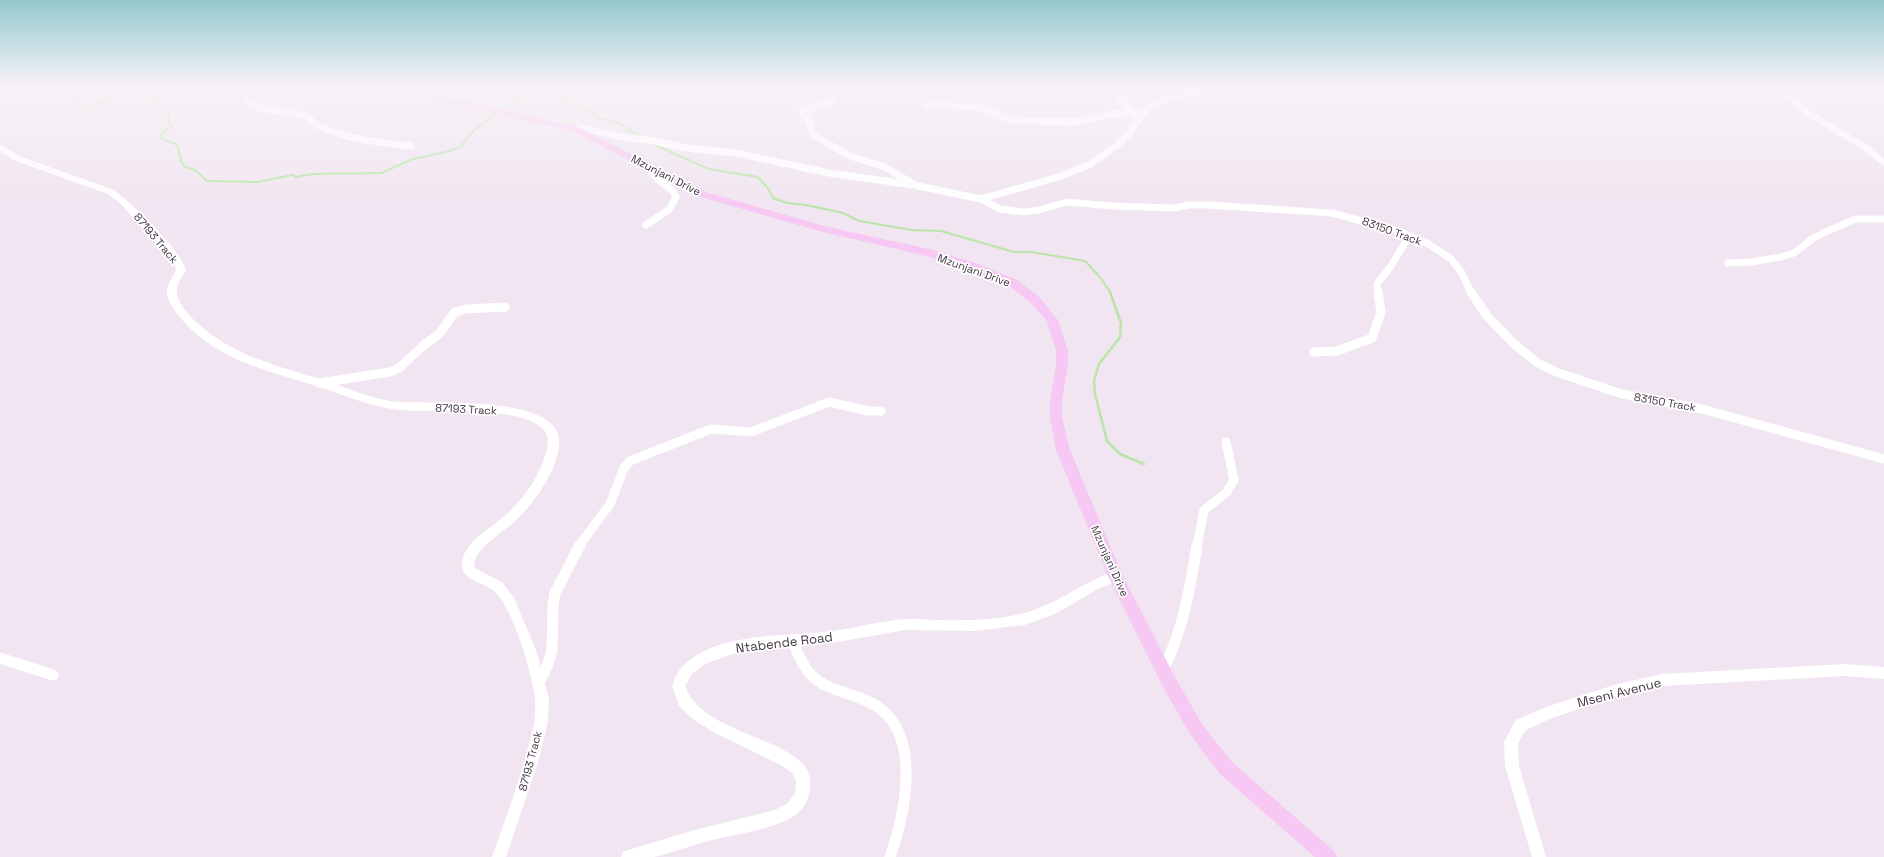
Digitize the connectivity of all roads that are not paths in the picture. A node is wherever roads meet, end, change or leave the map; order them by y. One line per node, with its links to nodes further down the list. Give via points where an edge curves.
1 (321, 127): 7 (street, via 352,137)
2 (568, 127): 6 (main road, Mzunjani Drive)
3 (811, 127): 11 (street, via 813,135 832,147 850,156 885,167)
4 (1132, 127): 12 (street, via 1116,146 1089,164 1065,174)
5 (1832, 127): 9 (street, via 1866,148)
6 (575, 129): 10 (main road, Mzunjani Drive); 11 (street, via 688,148 736,153 829,173)
7 (411, 146)
8 (0, 147): 19 (street, 87193 Track, via 29,164 111,192 123,201 178,262 181,270 172,292 176,306 208,340 254,363)
9 (1884, 163)
10 (655, 170): 14 (street, via 652,173 655,179 673,191 676,197 670,209); 23 (main road, Mzunjani Drive, via 705,195 745,208 929,253 974,267 1013,283 1035,300 1052,320 1062,351 1056,412 1063,450)
11 (914, 185): 12 (street)
12 (981, 199): 15 (street, 83150 Track, via 1000,209 1023,212 1075,202 1113,206 1174,208 1189,205 1332,213)
13 (1884, 219): 16 (street, via 1856,219 1825,232 1794,252 1781,257 1751,262)
14 (646, 225)
15 (1409, 236): 18 (street, via 1378,284 1381,312 1372,338 1337,351); 22 (street, 83150 Track, via 1432,246 1451,259 1487,314 1508,339 1538,363 1623,395 1683,404 1734,416)
16 (1728, 262)
17 (506, 307): 19 (street, via 455,312 439,334 399,368 390,372)
18 (1314, 352)
19 (319, 383): 29 (street, 87193 Track, via 385,404 418,408 473,408 527,416 546,425 551,431 554,437 553,449 548,467 539,484 511,517 474,552 468,563 468,568 473,574 500,587 508,598 518,618)
20 (881, 411): 29 (street, via 863,412 829,402 752,432 707,430 630,461 624,468 610,504 582,540 555,593 552,650)
21 (1226, 442): 26 (street, via 1234,480 1226,493 1204,510 1184,614 1175,647)
22 (1884, 459)
23 (1115, 576): 24 (street, Ntabende Road, via 1091,587 1054,610 1026,619 962,626 888,626 831,637); 26 (main road, Mzunjani Drive)
24 (792, 640): 31 (street, Ntabende Road, via 736,648 703,659 686,671 678,690 683,700 703,718 796,767 802,775 804,786 798,803 782,814); 32 (street, via 812,676 841,691 871,702 895,723 905,753 905,798 902,824)
25 (0, 658): 28 (street)
26 (1162, 670): 33 (main road, Mzunjani Drive, via 1196,729 1226,768)
27 (1884, 673): 34 (street, Mseni Avenue, via 1845,670 1662,680 1614,691 1530,720 1516,733 1510,751)
28 (54, 676)
29 (539, 683): 30 (street, 87193 Track, via 542,701 539,735 524,789)
30 (499, 857)
31 (628, 857)
32 (890, 857)
33 (1328, 857)
34 (1538, 857)

